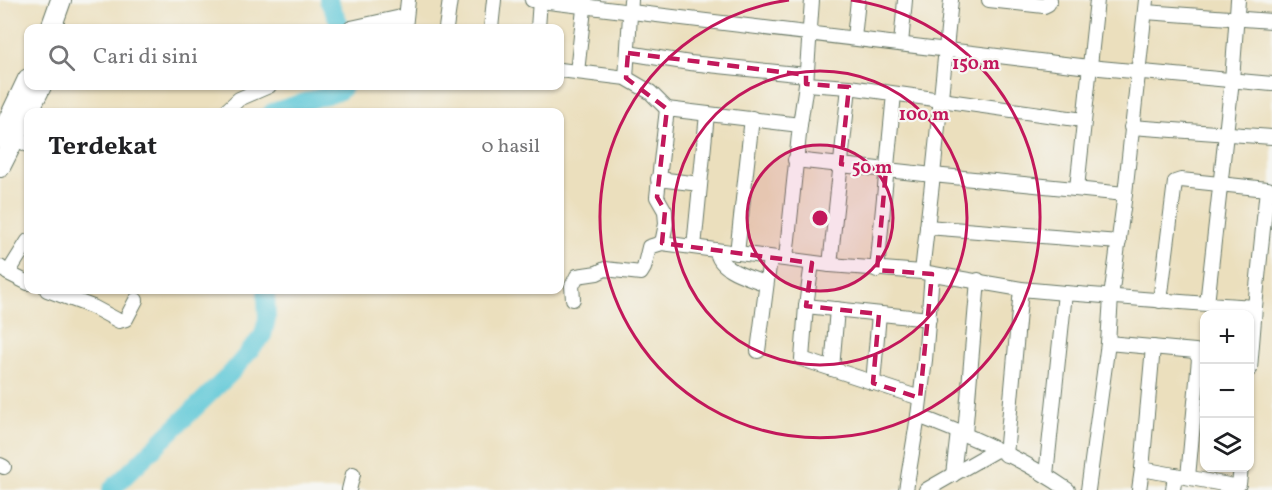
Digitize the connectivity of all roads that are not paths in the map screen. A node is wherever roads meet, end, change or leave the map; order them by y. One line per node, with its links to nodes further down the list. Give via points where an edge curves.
1 (61, 0): 24 (highway)
2 (75, 0): 25 (highway)
3 (408, 0): 23 (street)
4 (450, 0): 27 (street)
5 (494, 0): 28 (street)
6 (532, 0): 7 (street)
7 (540, 0): 17 (street); 29 (street)
8 (812, 0): 30 (street)
9 (858, 0): 31 (street)
10 (905, 0): 32 (street)
11 (951, 0): 33 (street)
12 (989, 0): 13 (street, via 1044,6)
13 (1050, 0)
14 (1097, 0): 35 (street)
15 (1188, 0): 20 (street)
16 (1238, 0): 21 (street)
17 (585, 3): 18 (street); 37 (street)
18 (631, 5): 30 (street); 34 (street)
19 (1145, 6): 20 (street); 38 (street)
20 (1186, 15): 21 (street)
21 (1236, 20): 22 (street); 41 (street)
22 (1272, 21)
23 (405, 22): 26 (street)
24 (52, 24)
25 (66, 24)
26 (385, 24)
27 (447, 24)
28 (491, 24)
29 (538, 24)
30 (809, 34): 31 (street); 40 (street)
31 (854, 38): 32 (street)
32 (902, 44): 33 (street)
33 (946, 50): 35 (street); 48 (street)
34 (628, 53): 39 (street); 40 (street)
35 (1089, 67): 38 (street); 55 (street)
36 (564, 70): 37 (street)
37 (577, 72): 39 (street)
38 (1138, 72): 41 (street); 57 (street)
39 (626, 78): 51 (street, via 650,92)
40 (806, 80): 43 (street); 56 (street)
41 (1232, 80): 42 (street); 59 (street)
42 (1272, 84)
43 (849, 87): 47 (street); 62 (street)
44 (24, 90): 58 (highway)
45 (38, 90): 49 (highway)
46 (259, 90): 50 (street)
47 (894, 94): 48 (street); 64 (street)
48 (941, 100): 55 (street); 65 (street)
49 (26, 108)
50 (229, 108)
51 (667, 109): 53 (street); 66 (street)
52 (24, 112): 58 (highway)
53 (707, 114): 54 (street); 67 (street)
54 (752, 118): 56 (street); 78 (street)
55 (1083, 120): 69 (street)
56 (800, 125): 61 (street)
57 (1131, 127): 59 (street); 71 (street)
58 (10, 133): 63 (highway)
59 (1226, 133): 60 (street); 68 (street)
60 (1272, 137)
61 (795, 160): 62 (street); 80 (street)
62 (841, 164): 64 (street); 82 (street)
63 (0, 167)
64 (886, 170): 65 (street); 84 (street)
65 (933, 175): 69 (street); 72 (street)
66 (658, 179): 67 (street); 74 (street, via 657,197 666,219)
67 (700, 184): 76 (street)
68 (1220, 184): 70 (street); 95 (street, via 1175,182); 96 (street)
69 (1077, 188): 71 (street)
70 (1270, 189): 98 (street)
71 (1125, 194): 73 (street)
72 (927, 227): 73 (street); 85 (street)
73 (1119, 242): 93 (street)
74 (662, 243): 76 (street); 89 (street, via 649,247 641,273 603,270 577,276)
75 (24, 246): 83 (street)
76 (694, 247): 77 (street)
77 (717, 251): 78 (street); 88 (street, via 726,267)
78 (737, 253): 79 (street)
79 (770, 258): 80 (street); 88 (street)
80 (786, 258): 81 (street)
81 (812, 263): 82 (street); 97 (street)
82 (830, 265): 84 (street)
83 (4, 270): 87 (street)
84 (877, 270): 85 (street)
85 (927, 273): 86 (street); 101 (street)
86 (978, 280): 90 (street); 110 (street)
87 (24, 281)
88 (766, 284): 104 (street)
89 (568, 288)
90 (1021, 289): 91 (street); 111 (street)
91 (1065, 293): 93 (street); 116 (street)
92 (62, 294): 94 (street, via 119,321 126,319)
93 (1111, 297): 95 (street); 102 (street)
94 (136, 300)
95 (1160, 301): 96 (street)
96 (1207, 304): 98 (street)
97 (806, 306): 99 (street); 106 (street, via 802,358)
98 (1255, 307): 105 (street)
99 (837, 309): 100 (street); 106 (street)
100 (879, 314): 101 (street); 107 (street)
101 (929, 319): 108 (street)
102 (1107, 343): 103 (street); 122 (street)
103 (1153, 347): 112 (street); 117 (street, via 1194,351 1199,359)
104 (758, 351)
105 (1250, 364)
106 (832, 369): 107 (street)
107 (873, 383): 108 (street)
108 (920, 399): 109 (street)
109 (918, 416): 110 (street); 119 (street)
110 (962, 433): 111 (street); 115 (street)
111 (1001, 452): 115 (street); 116 (street)
112 (1142, 469): 117 (street); 123 (street)
113 (1240, 472): 117 (street, via 1236,486)
114 (353, 474): 118 (street)
115 (952, 474): 120 (street)
116 (1046, 475): 121 (street)
117 (1181, 476): 124 (street)
118 (349, 490)
119 (906, 490)
120 (926, 490)
121 (1068, 490)
122 (1088, 490)
123 (1139, 490)
124 (1173, 490)

